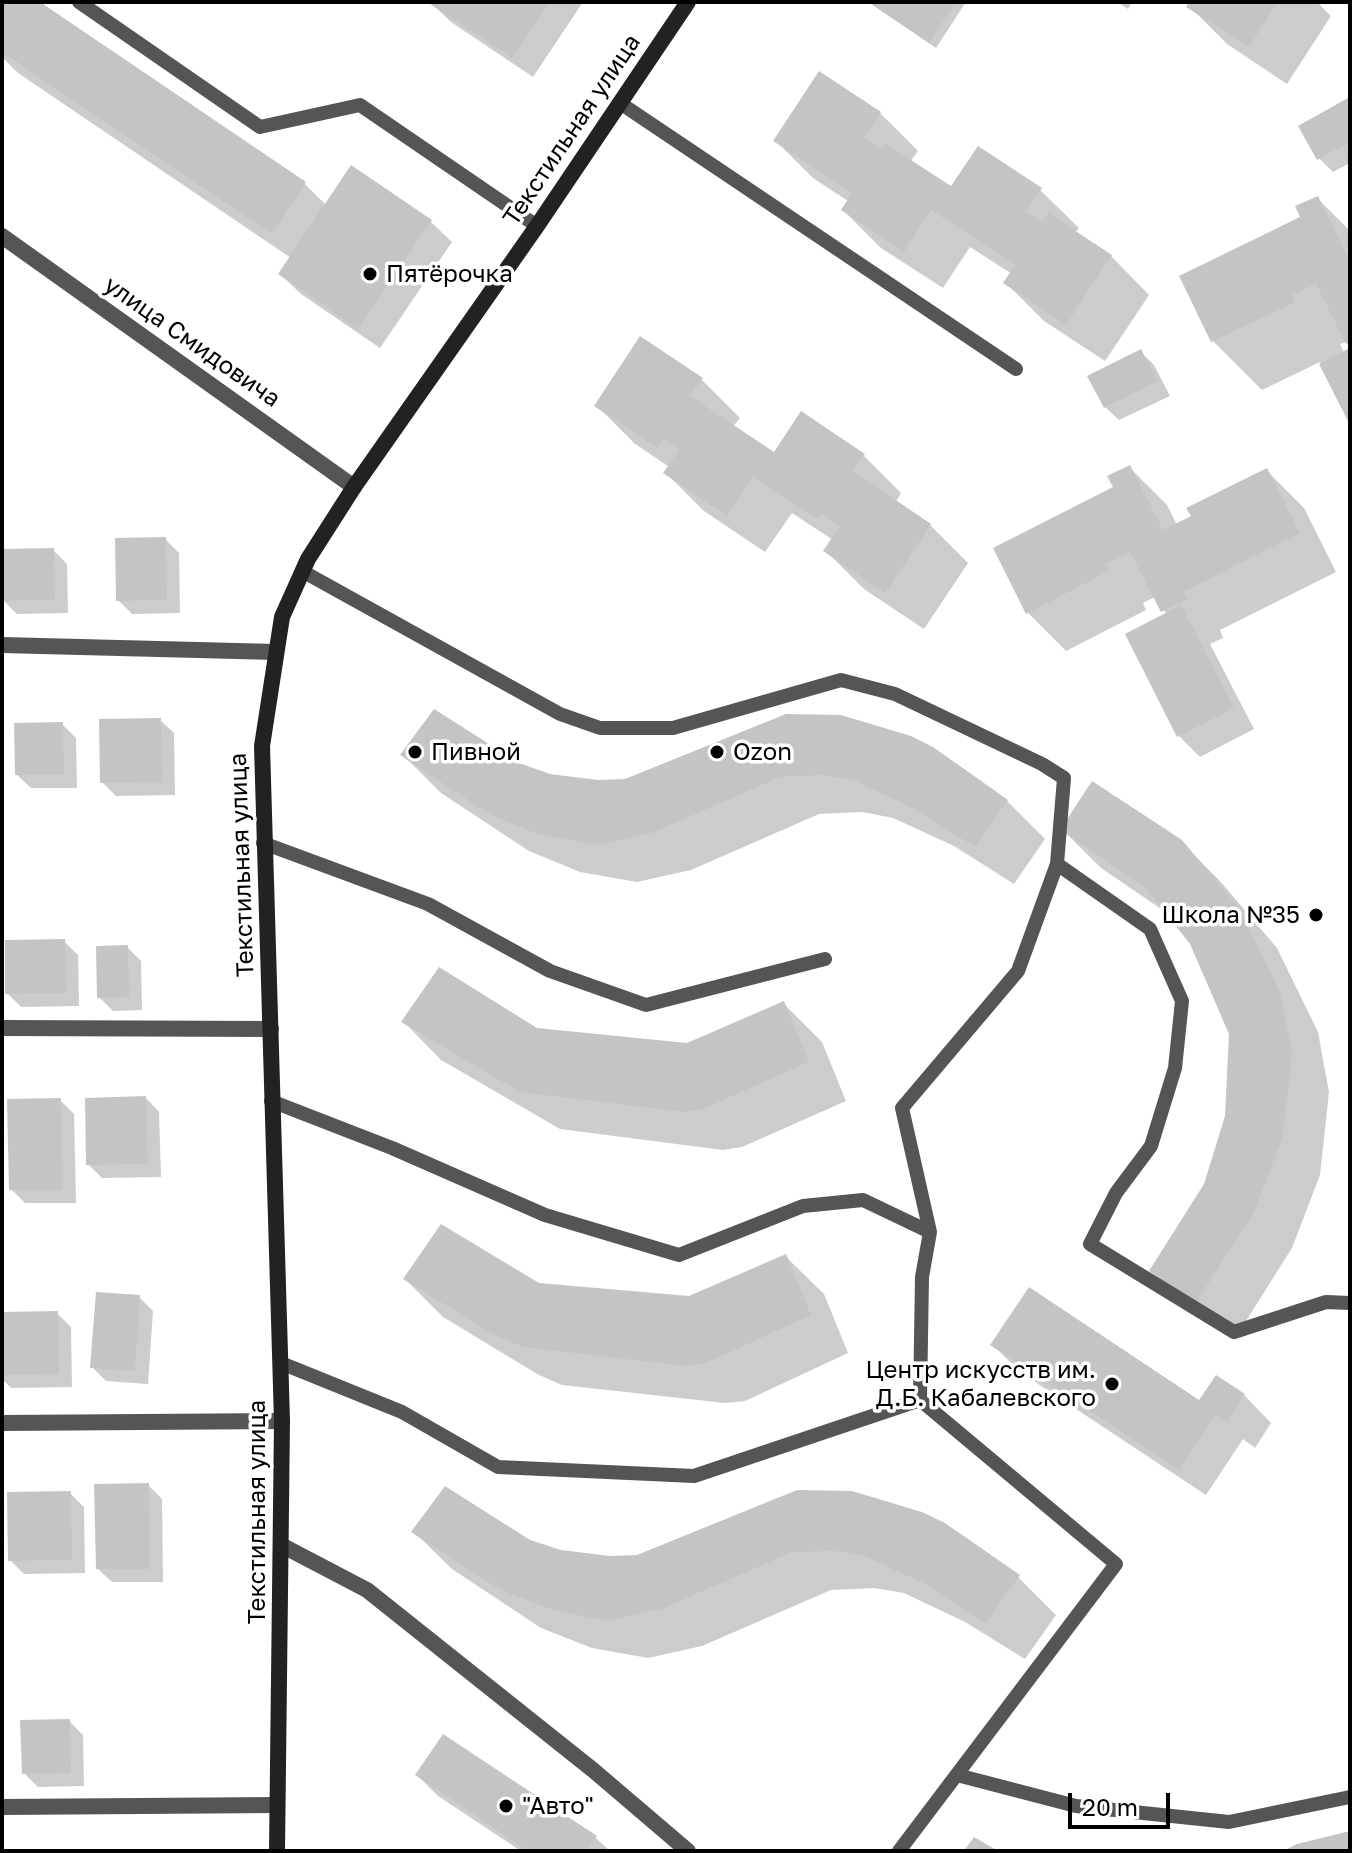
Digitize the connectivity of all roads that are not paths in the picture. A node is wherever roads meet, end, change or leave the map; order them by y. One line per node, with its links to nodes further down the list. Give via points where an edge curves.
1 (79, 2): 4 (lane, via 260,127 360,105)
2 (688, 2): 3 (main road, Текстильная улица)
3 (620, 103): 4 (main road, Текстильная улица); 6 (lane)
4 (537, 226): 7 (main road, Текстильная улица)
5 (2, 236): 7 (street, улица Смидовича)
6 (1016, 369)
7 (354, 487): 8 (main road, Текстильная улица)
8 (302, 571): 10 (main road, Текстильная улица, via 282,617); 12 (lane, via 560,714 600,728 673,728 841,680 895,694 1064,778)
9 (2, 645): 10 (street)
10 (276, 652): 11 (main road, Текстильная улица, via 262,746)
11 (263, 843): 13 (lane, via 428,904 550,971 646,1005); 15 (main road, Текстильная улица)
12 (1057, 864): 17 (lane, via 1018,971 902,1108); 18 (lane, via 1150,929 1182,1001 1175,1068 1151,1146 1116,1193 1090,1244 1234,1332 1326,1302)
13 (825, 959)
14 (2, 1028): 15 (street)
15 (271, 1029): 16 (main road, Текстильная улица)
16 (271, 1101): 17 (lane, via 545,1215 679,1255 803,1206 863,1200); 19 (main road, Текстильная улица)
17 (930, 1232): 20 (lane, via 922,1277)
18 (1350, 1303)
19 (281, 1363): 20 (lane, via 402,1412 498,1467 694,1476); 21 (main road, Текстильная улица)
20 (920, 1400): 24 (lane, via 1116,1564)
21 (282, 1421): 22 (street); 23 (main road, Текстильная улица)
22 (2, 1423)
23 (283, 1546): 26 (main road, Текстильная улица); 29 (street, via 367,1590)
24 (957, 1775): 25 (lane, via 1076,1806 1229,1822); 30 (lane)
25 (1350, 1797)
26 (277, 1805): 27 (street); 28 (main road, Текстильная улица)
27 (2, 1807)
28 (277, 1851)
29 (688, 1851)
30 (899, 1851)

